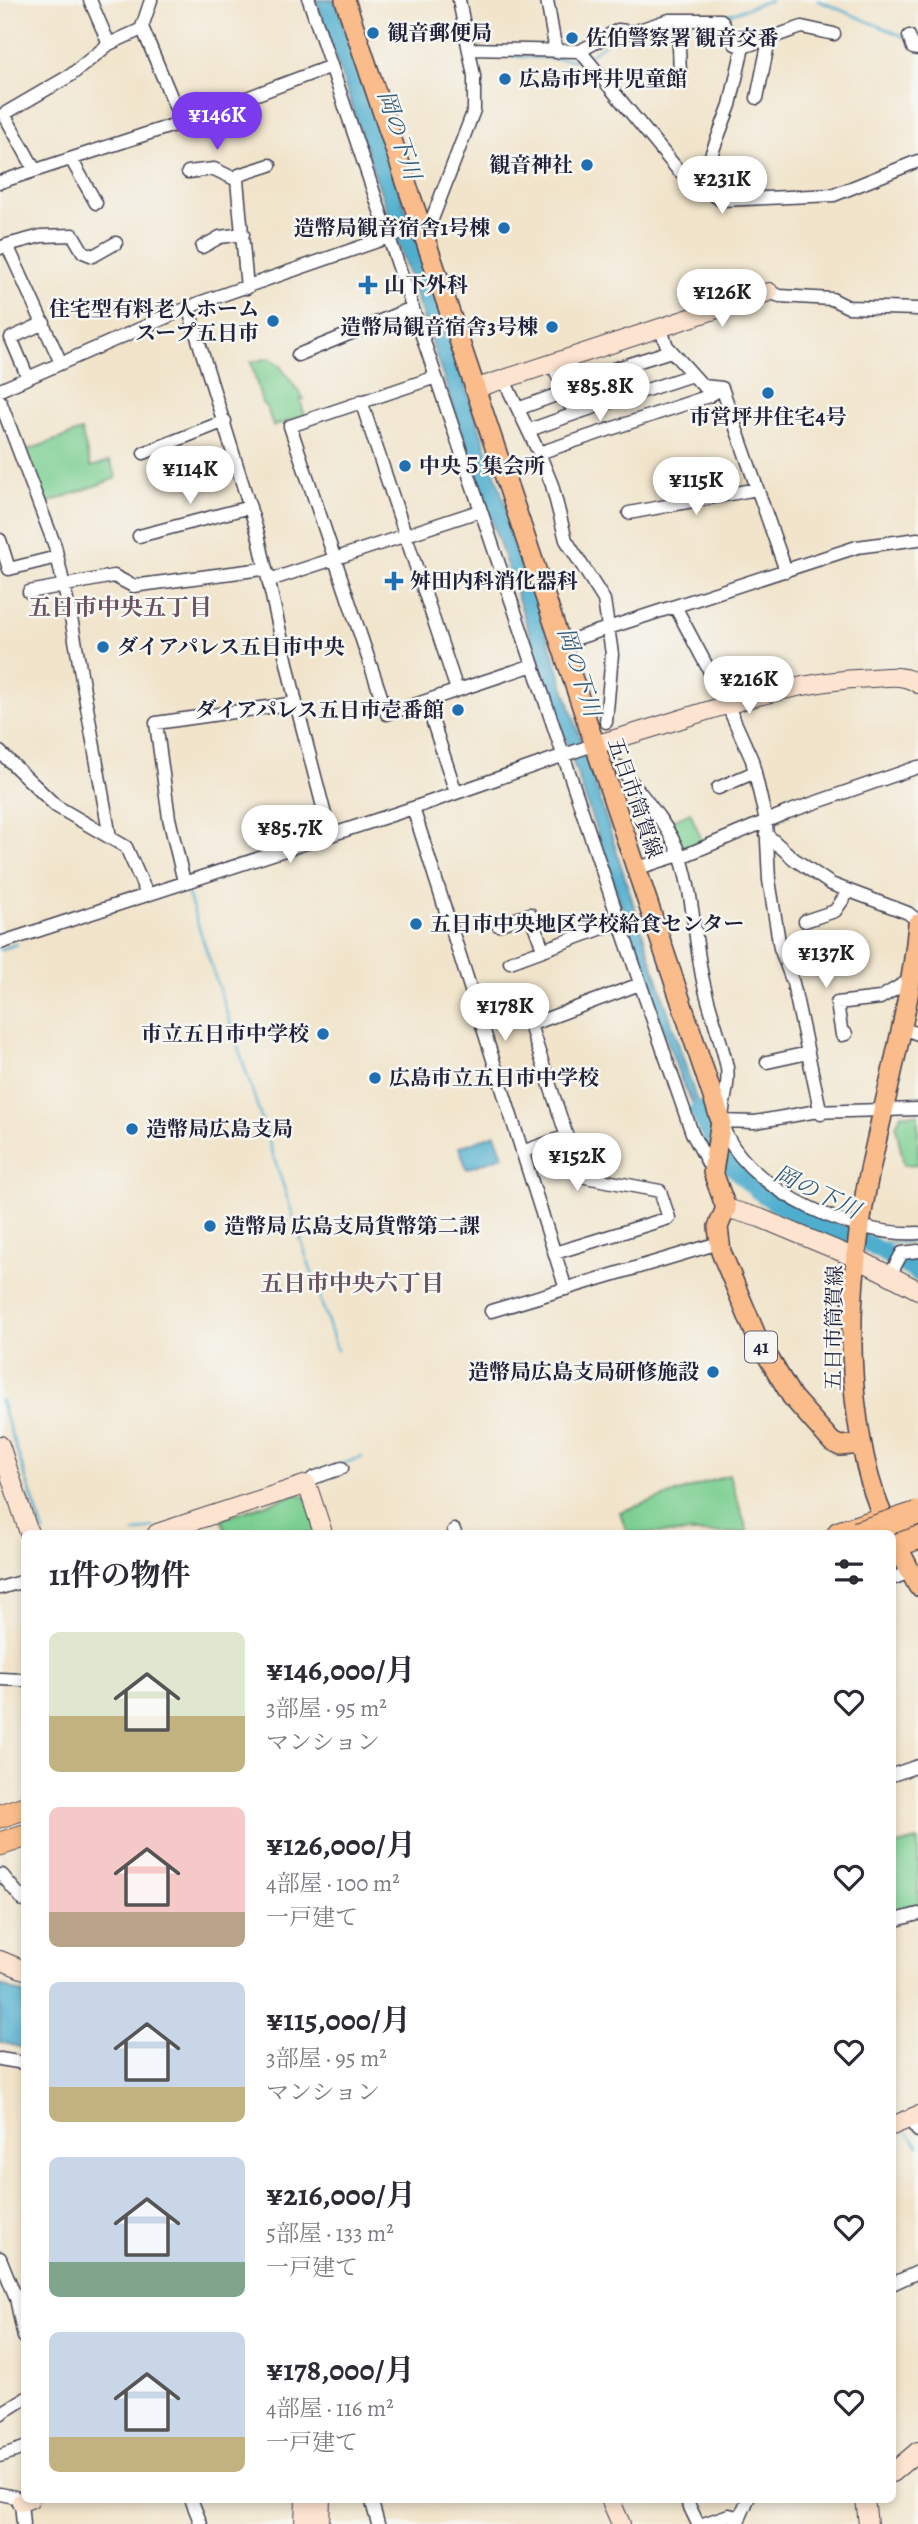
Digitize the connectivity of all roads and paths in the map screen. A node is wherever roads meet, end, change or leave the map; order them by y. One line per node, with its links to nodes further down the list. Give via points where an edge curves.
1 (90, 0): 11 (street)
2 (151, 0): 8 (street)
3 (309, 0): 16 (street)
4 (345, 0): 29 (main road, 五日市筒賀線)
5 (460, 0): 13 (street)
6 (547, 0): 14 (street)
7 (678, 20): 12 (street, via 720,20 735,44); 15 (street, via 624,31); 17 (street)
8 (142, 29): 11 (street); 19 (street)
9 (834, 34): 10 (street, via 802,27)
10 (769, 40): 12 (street); 18 (street)
11 (109, 44): 23 (street, via 71,75 5,114)
12 (743, 47): 27 (street, via 730,105)
13 (475, 48): 14 (street); 29 (street, via 473,117 429,227)
14 (556, 52): 15 (street)
15 (584, 55): 27 (street, via 678,170)
16 (331, 66): 19 (street); 31 (street)
17 (680, 75)
18 (757, 98)
19 (181, 123): 20 (street)
20 (71, 159): 23 (street); 28 (street)
21 (918, 161): 27 (street, via 834,195 722,200)
22 (270, 165): 25 (street)
23 (35, 170): 26 (street)
24 (188, 172): 25 (street, via 214,169)
25 (237, 180): 30 (street)
26 (0, 182)
27 (699, 187)
28 (96, 203)
29 (418, 228): 31 (street); 51 (main road, 五日市筒賀線)
30 (243, 234): 34 (street, via 219,237); 35 (street)
31 (390, 236): 35 (street); 38 (street)
32 (116, 243): 33 (street, via 93,256 83,252 73,235 41,236)
33 (3, 246): 40 (street)
34 (202, 247)
35 (247, 288): 37 (street)
36 (769, 292): 39 (street, via 832,299 848,307); 41 (street)
37 (188, 307): 44 (street); 58 (street)
38 (412, 308): 43 (street); 47 (street)
39 (918, 309)
40 (44, 323): 44 (street); 48 (street, via 11,338)
41 (662, 330): 42 (street); 45 (street)
42 (671, 351): 46 (street); 53 (street, via 614,369 606,377)
43 (299, 355)
44 (61, 363): 48 (street)
45 (553, 365): 49 (street); 53 (street)
46 (692, 374): 50 (street, via 703,386); 57 (street)
47 (436, 377): 55 (street); 65 (street)
48 (27, 378): 52 (street)
49 (504, 380): 51 (street); 62 (street)
50 (722, 388): 62 (street); 63 (street)
51 (474, 389): 79 (main road, 五日市筒賀線)
52 (0, 390)
53 (562, 393): 56 (street); 57 (street)
54 (0, 401): 59 (street)
55 (361, 401): 68 (street); 72 (street, via 290,426)
56 (523, 407)
57 (574, 414): 60 (street)
58 (225, 421): 61 (street); 64 (street)
59 (3, 422): 71 (street)
60 (535, 428)
61 (144, 453)
62 (539, 453): 78 (street, via 566,540 600,590)
63 (757, 489): 66 (street); 73 (street)
64 (250, 507): 67 (street); 74 (street)
65 (479, 511): 68 (street); 80 (street)
66 (629, 513)
67 (139, 536)
68 (406, 536): 72 (street); 82 (street)
69 (918, 539): 73 (street, via 857,547)
70 (0, 540): 71 (street, via 9,569)
71 (57, 557): 75 (street)
72 (335, 559): 74 (street); 83 (street, via 387,714)
73 (786, 571): 77 (street)
74 (270, 579): 75 (street, via 262,569 133,586 114,576); 85 (street)
75 (64, 583): 76 (street); 98 (street)
76 (29, 592)
77 (676, 608): 78 (street); 84 (street)
78 (608, 629): 79 (street); 86 (street, via 612,654)
79 (559, 644): 87 (main road, 五日市筒賀線)
80 (533, 665): 82 (street); 89 (street)
81 (918, 684): 84 (street, via 904,676 853,678 778,688)
82 (457, 690): 83 (street)
83 (425, 701): 94 (street)
84 (726, 702): 87 (street); 92 (street)
85 (296, 703): 97 (street); 101 (street, via 156,723 169,818)
86 (606, 722)
87 (591, 746): 89 (street); 100 (main road, 五日市筒賀線)
88 (0, 752): 98 (street, via 56,806)
89 (566, 756): 94 (street); 105 (street)
90 (620, 767): 99 (street, via 667,828)
91 (918, 767): 96 (street)
92 (755, 772): 93 (street); 96 (street)
93 (718, 788)
94 (456, 793): 95 (street)
95 (412, 808): 97 (street); 122 (street)
96 (766, 828): 99 (street); 102 (street, via 794,859); 115 (street, via 780,948 793,983)
97 (330, 834): 101 (street)
98 (110, 837): 103 (street, via 126,847)
99 (681, 857): 100 (street); 120 (street, via 702,976 727,1069)
100 (635, 869): 120 (main road, 五日市筒賀線)
101 (184, 882): 103 (street)
102 (848, 892): 104 (street, via 835,911); 106 (street)
103 (147, 894): 108 (street)
104 (805, 921)
105 (619, 922): 109 (street); 112 (street)
106 (918, 922): 111 (main road, 五日市筒賀線)
107 (498, 925): 109 (street, via 530,914)
108 (0, 943)
109 (543, 949): 110 (street)
110 (510, 962)
111 (910, 980): 113 (main road, 五日市筒賀線); 114 (street, via 880,998 837,1003 842,1035)
112 (640, 984): 121 (street, via 530,1025); 123 (street, via 692,1133)
113 (910, 1031): 117 (main road, 五日市筒賀線)
114 (846, 1034)
115 (808, 1053): 116 (street); 119 (street)
116 (767, 1062)
117 (885, 1109): 118 (street); 119 (street); 125 (main road, 五日市筒賀線)
118 (918, 1109)
119 (821, 1114): 120 (street)
120 (720, 1126): 123 (main road, 五日市筒賀線); 125 (street, via 742,1159 766,1181)
121 (567, 1136): 122 (street); 129 (street, via 580,1177 660,1191 669,1218)
122 (522, 1152): 129 (street)
123 (713, 1168): 124 (main road)
124 (726, 1208): 127 (main road, via 718,1227); 130 (street)
125 (860, 1228): 126 (street); 130 (main road, 五日市筒賀線)
126 (918, 1233)
127 (719, 1243): 132 (street); 135 (main road, 五日市筒賀線 / 41, via 758,1340 792,1396 836,1444)
128 (918, 1251): 131 (street, via 901,1255)
129 (555, 1253): 132 (street)
130 (857, 1256): 131 (street); 135 (main road, 五日市筒賀線, via 852,1355)
131 (891, 1273): 133 (street)
132 (566, 1289): 134 (street)
133 (918, 1290)
134 (491, 1311)
135 (861, 1444): 146 (main road, 五日市筒賀線, via 866,1471)
136 (0, 1445): 142 (street)
137 (342, 1468): 138 (street)
138 (307, 1484): 143 (street); 144 (street)
139 (918, 1503): 147 (highway)
140 (918, 1513): 145 (highway, bridge)
141 (918, 1529): 148 (highway)
142 (28, 1530)
143 (166, 1530)
144 (322, 1530)
145 (866, 1530)
146 (892, 1530)
147 (896, 1535)
148 (896, 1536)
149 (896, 1540): 150 (main road, 五日市筒賀線)
150 (907, 1579)
151 (21, 1582): 152 (street)
152 (0, 1588)
153 (0, 1679): 154 (street)
154 (21, 1680)
155 (918, 1766): 156 (street)
156 (896, 1774)
157 (21, 1793): 158 (highway)
158 (0, 1800)
159 (21, 1809): 160 (highway)
160 (0, 1816)
161 (21, 1825): 162 (highway)
162 (0, 1832)
163 (21, 1837): 164 (highway)
164 (0, 1844)
165 (2, 1875): 166 (street)
166 (21, 1897)
167 (918, 1914): 168 (street)
168 (896, 1920)
169 (0, 1960): 170 (street)
170 (21, 1969)
171 (0, 2059): 172 (street)
172 (21, 2062)
173 (0, 2258): 176 (street)
174 (918, 2272): 175 (street)
175 (896, 2282)
176 (21, 2322)
177 (21, 2401): 178 (street)
178 (0, 2414)
179 (21, 2449): 181 (street)
180 (918, 2451): 182 (street)
181 (0, 2456)
182 (896, 2470)
183 (0, 2494): 184 (street)
184 (21, 2499)
185 (25, 2503): 195 (street)
186 (193, 2503): 196 (street)
187 (305, 2503): 197 (street)
188 (321, 2503): 198 (street)
189 (372, 2503): 199 (street)
190 (612, 2503): 200 (street)
191 (689, 2503): 201 (street)
192 (745, 2503): 194 (street)
193 (865, 2503): 202 (street)
194 (738, 2520): 201 (street, via 729,2515)
195 (23, 2524)
196 (201, 2524)
197 (304, 2524)
198 (320, 2524)
199 (378, 2524)
200 (621, 2524)
201 (700, 2524)
202 (868, 2524)

